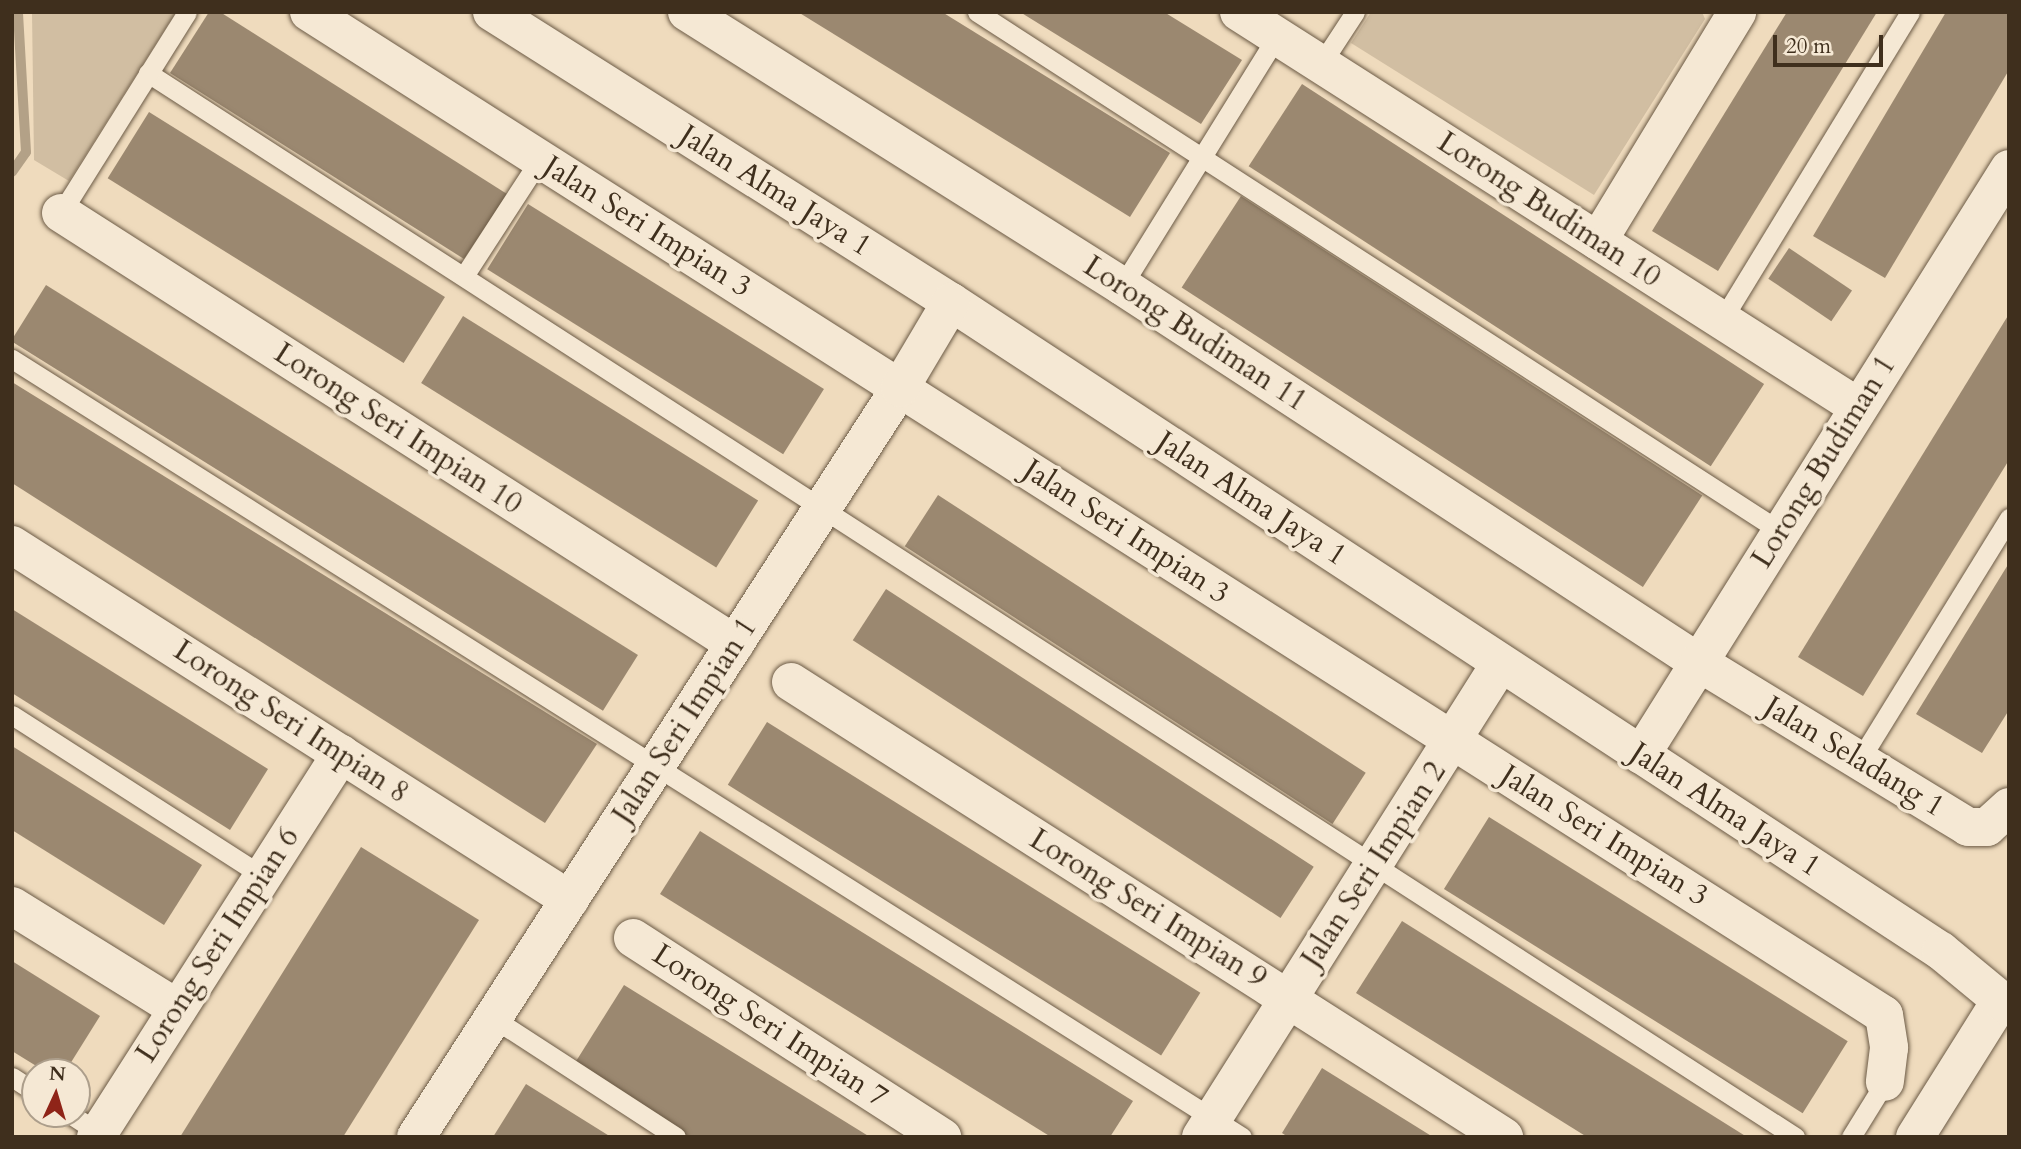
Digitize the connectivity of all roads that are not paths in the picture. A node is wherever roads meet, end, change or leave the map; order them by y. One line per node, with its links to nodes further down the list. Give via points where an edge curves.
1 (187, 12): 12 (lane)
2 (309, 12): 14 (street, Jalan Seri Impian 3)
3 (492, 12): 20 (street, Jalan Alma Jaya 1)
4 (687, 12): 19 (street, Lorong Budiman 11)
5 (977, 12): 13 (lane)
6 (1239, 12): 10 (street, Lorong Budiman 10)
7 (1355, 12): 11 (lane)
8 (1737, 12): 17 (street)
9 (1910, 12): 21 (lane)
10 (1277, 36): 11 (street, Lorong Budiman 10); 13 (lane)
11 (1321, 64): 17 (street, Lorong Budiman 10)
12 (148, 73): 16 (lane); 18 (lane)
13 (1202, 157): 19 (lane); 27 (lane)
14 (540, 159): 18 (lane); 23 (street, Jalan Seri Impian 3)
15 (2009, 169): 24 (street, Lorong Budiman 1)
16 (61, 213): 29 (street, Lorong Seri Impian 10)
17 (1598, 241): 21 (street, Lorong Budiman 10)
18 (464, 276): 25 (lane)
19 (1122, 286): 30 (street, Lorong Budiman 11)
20 (951, 302): 23 (street, Jalan Seri Impian 1); 31 (street, Jalan Alma Jaya 1)
21 (1722, 320): 24 (street, Lorong Budiman 10)
22 (12, 359): 38 (lane)
23 (900, 388): 25 (street, Jalan Seri Impian 1); 34 (street, Jalan Seri Impian 3)
24 (1858, 407): 27 (street, Lorong Budiman 1)
25 (824, 508): 29 (street, Jalan Seri Impian 1); 40 (lane)
26 (2009, 518): 37 (lane)
27 (1780, 531): 30 (street, Lorong Budiman 1)
28 (12, 545): 35 (street, Lorong Seri Impian 8)
29 (735, 644): 38 (street, Jalan Seri Impian 1)
30 (1698, 662): 36 (street, Lorong Budiman 1); 37 (street, Jalan Seladang 1)
31 (1500, 664): 34 (street, Jalan Seri Impian 2); 36 (street, Jalan Alma Jaya 1)
32 (791, 682): 46 (street, Lorong Seri Impian 9)
33 (12, 715): 41 (lane)
34 (1453, 741): 40 (street, Jalan Seri Impian 2); 49 (street, Jalan Seri Impian 3, via 1884,1015 1889,1048)
35 (341, 754): 41 (street, Lorong Seri Impian 6); 42 (street, Lorong Seri Impian 8)
36 (1641, 755): 45 (street, Jalan Alma Jaya 1)
37 (1859, 761): 39 (street, Jalan Seladang 1, via 1968,827 1987,827)
38 (656, 766): 42 (street, Jalan Seri Impian 1); 51 (lane)
39 (2009, 807)
40 (1374, 865): 46 (street, Jalan Seri Impian 2); 56 (lane)
41 (263, 876): 47 (street, Lorong Seri Impian 6)
42 (569, 900): 48 (street, Jalan Seri Impian 1)
43 (12, 905): 47 (street)
44 (633, 938): 54 (street, Lorong Seri Impian 7)
45 (2006, 998): 58 (street)
46 (1289, 999): 51 (street, Jalan Seri Impian 2); 55 (street, Lorong Seri Impian 9)
47 (178, 1009): 50 (street, Lorong Seri Impian 6)
48 (493, 1018): 52 (street, Jalan Seri Impian 1); 53 (lane)
49 (1885, 1082): 57 (lane)
50 (91, 1124)
51 (1218, 1131)
52 (416, 1137)
53 (677, 1137)
54 (942, 1137)
55 (1504, 1137)
56 (1795, 1137)
57 (1851, 1137)
58 (1915, 1137)

